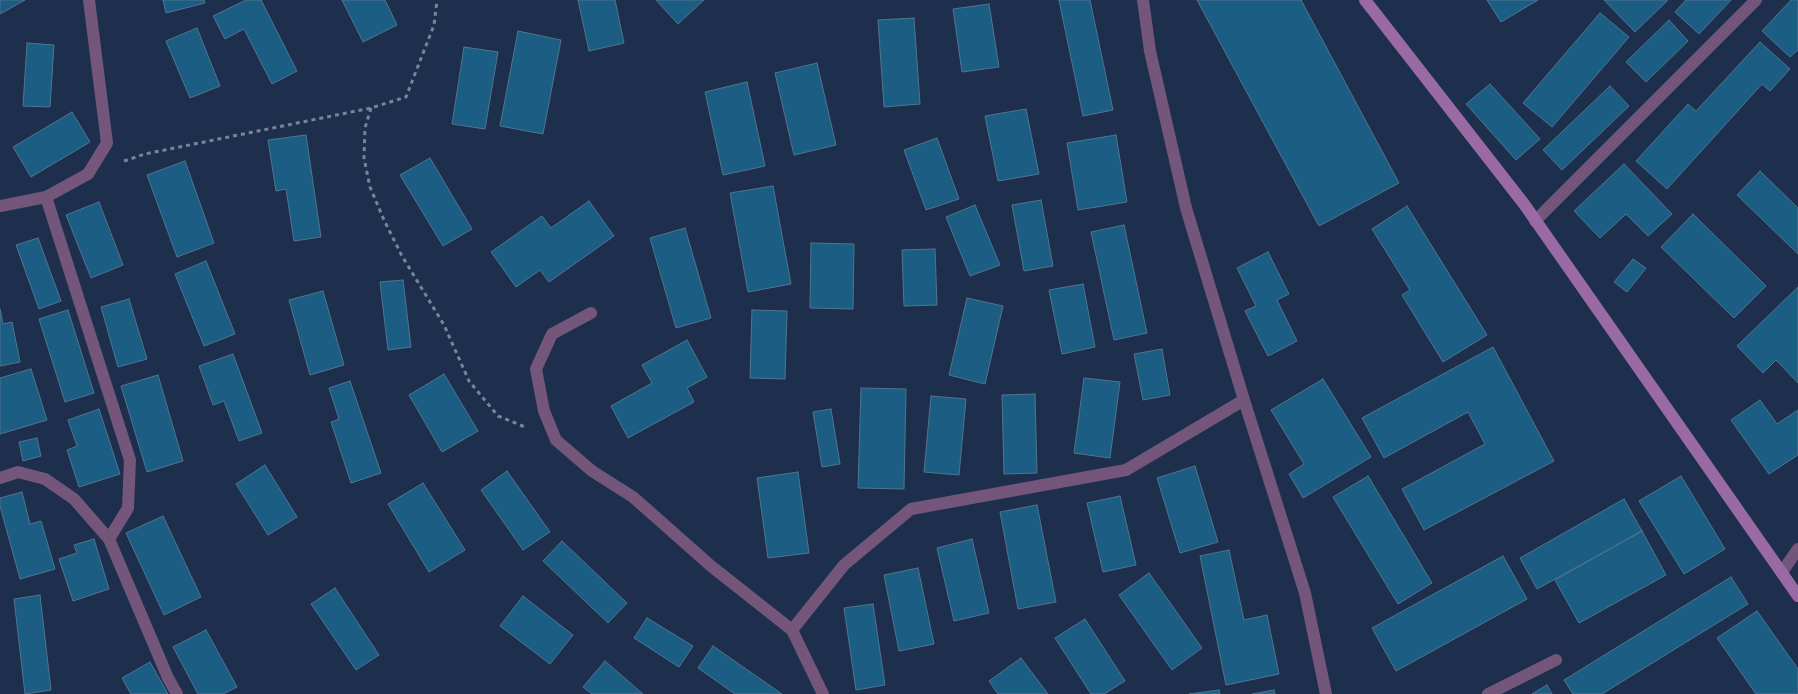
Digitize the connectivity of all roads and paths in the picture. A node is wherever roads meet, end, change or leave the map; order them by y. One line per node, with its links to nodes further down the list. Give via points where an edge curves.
1 (89, 0): 7 (street, via 107,143)
2 (437, 0): 6 (path, via 434,25 406,97)
3 (1143, 0): 12 (street, via 1150,51 1186,208)
4 (1365, 0): 10 (street)
5 (1756, 0): 10 (street)
6 (371, 108): 7 (path, via 145,154); 13 (path, via 364,158 370,187 402,256 444,325 469,381 498,416)
7 (88, 174): 8 (street)
8 (46, 197): 9 (street); 15 (street, via 130,460 128,508)
9 (0, 206)
10 (1535, 221): 17 (street)
11 (590, 313): 13 (street, via 552,334 536,369 544,411)
12 (1244, 400): 19 (street, via 1126,470 911,509 844,565); 23 (street, via 1305,593)
13 (556, 440): 19 (street, via 592,471 633,496 711,566)
14 (0, 478): 15 (street, via 18,472 45,479 74,499)
15 (109, 539): 21 (street)
16 (1798, 549): 17 (street)
17 (1782, 572): 18 (street)
18 (1798, 596)
19 (792, 630): 22 (street)
20 (1556, 660): 24 (street)
21 (177, 694)
22 (823, 694)
23 (1326, 694)
24 (1488, 694)

